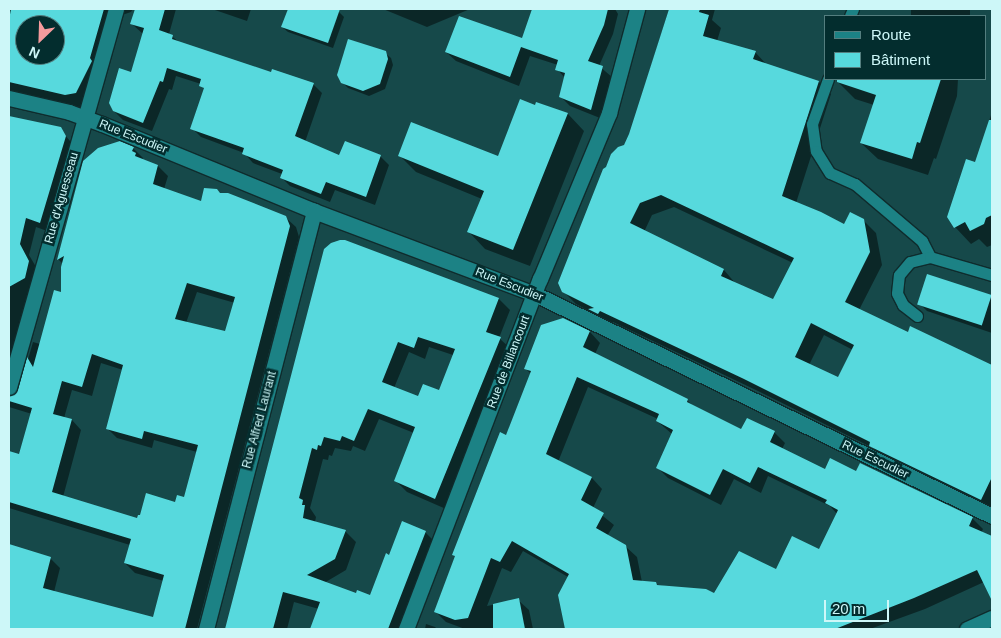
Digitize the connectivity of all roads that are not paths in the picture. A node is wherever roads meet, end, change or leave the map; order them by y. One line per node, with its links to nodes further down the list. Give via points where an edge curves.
1 (116, 9): 5 (street, Rue d'Aguesseau)
2 (637, 9): 9 (street, Rue de Billancourt, via 609,113)
3 (828, 80): 7 (lane, via 812,124 816,151 830,173 855,184 922,241)
4 (9, 98): 5 (street, Rue Escudier)
5 (84, 118): 6 (street, Rue Escudier); 11 (street, Rue d'Aguesseau)
6 (314, 211): 9 (street, Rue Escudier); 14 (street, Rue Alfred Laurant)
7 (930, 257): 8 (lane); 10 (lane, via 910,262 899,275 897,293 903,305)
8 (992, 275)
9 (535, 294): 12 (street, Rue Escudier); 15 (street, Rue de Billancourt)
10 (917, 316)
11 (9, 388)
12 (992, 516)
13 (992, 618): 16 (street)
14 (206, 629)
15 (406, 629)
16 (967, 629)

